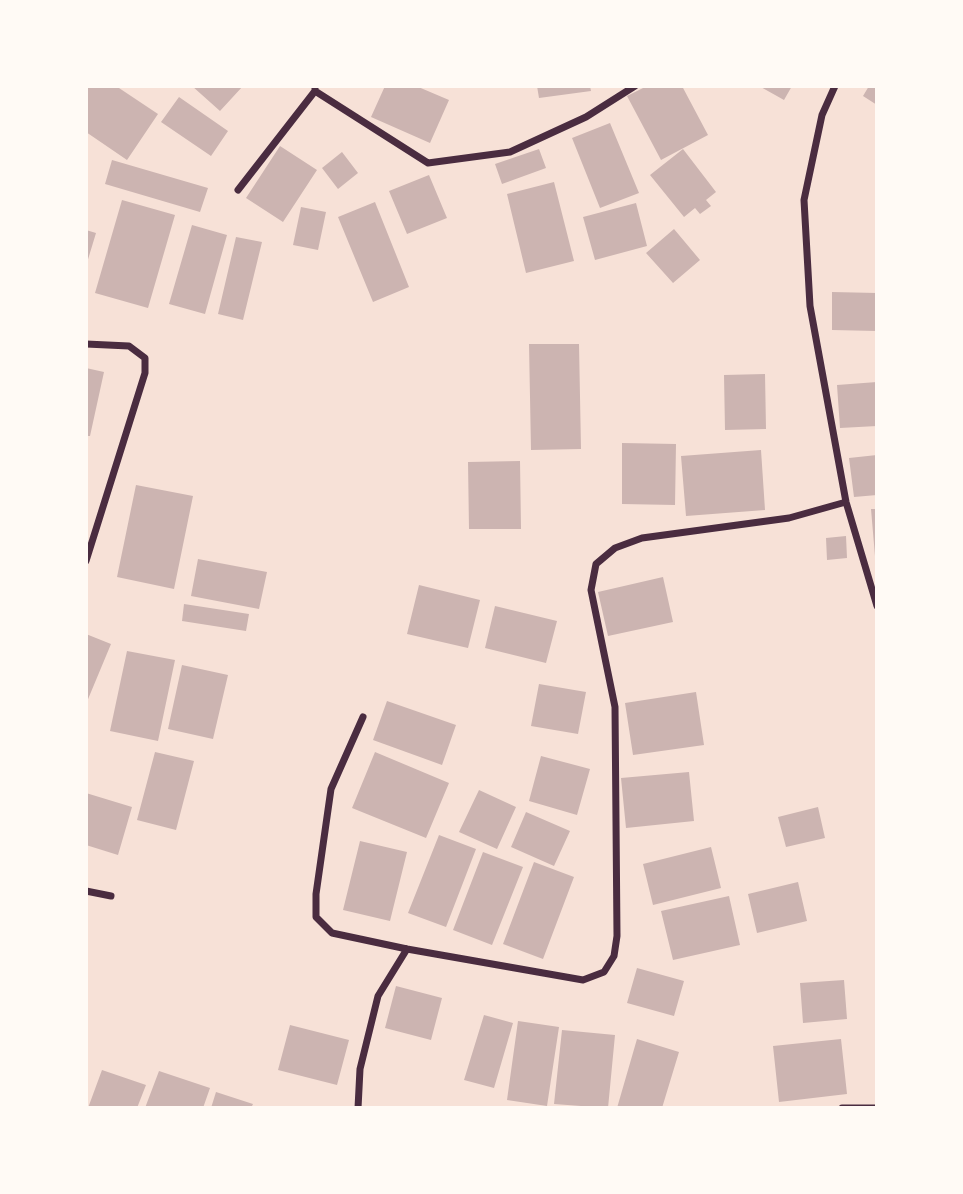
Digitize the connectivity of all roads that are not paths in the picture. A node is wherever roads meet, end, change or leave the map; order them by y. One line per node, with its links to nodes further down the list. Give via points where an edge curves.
1 (635, 86): 3 (street, via 586,117 510,152 428,163)
2 (835, 86): 6 (street, via 822,115 804,200 810,306)
3 (315, 88): 4 (street)
4 (238, 190)
5 (86, 344): 7 (street, via 129,346 145,358 141,386)
6 (846, 502): 8 (street); 12 (street, via 789,518 642,538 615,548 596,564 591,590 615,707 617,936 614,956 604,972 583,980)
7 (86, 561)
8 (877, 606)
9 (363, 717): 12 (street, via 331,789 316,917 332,933)
10 (86, 891): 11 (street)
11 (111, 896)
12 (407, 949): 13 (street, via 378,996 360,1069)
13 (358, 1108)
14 (842, 1108): 15 (street)
15 (877, 1108)

